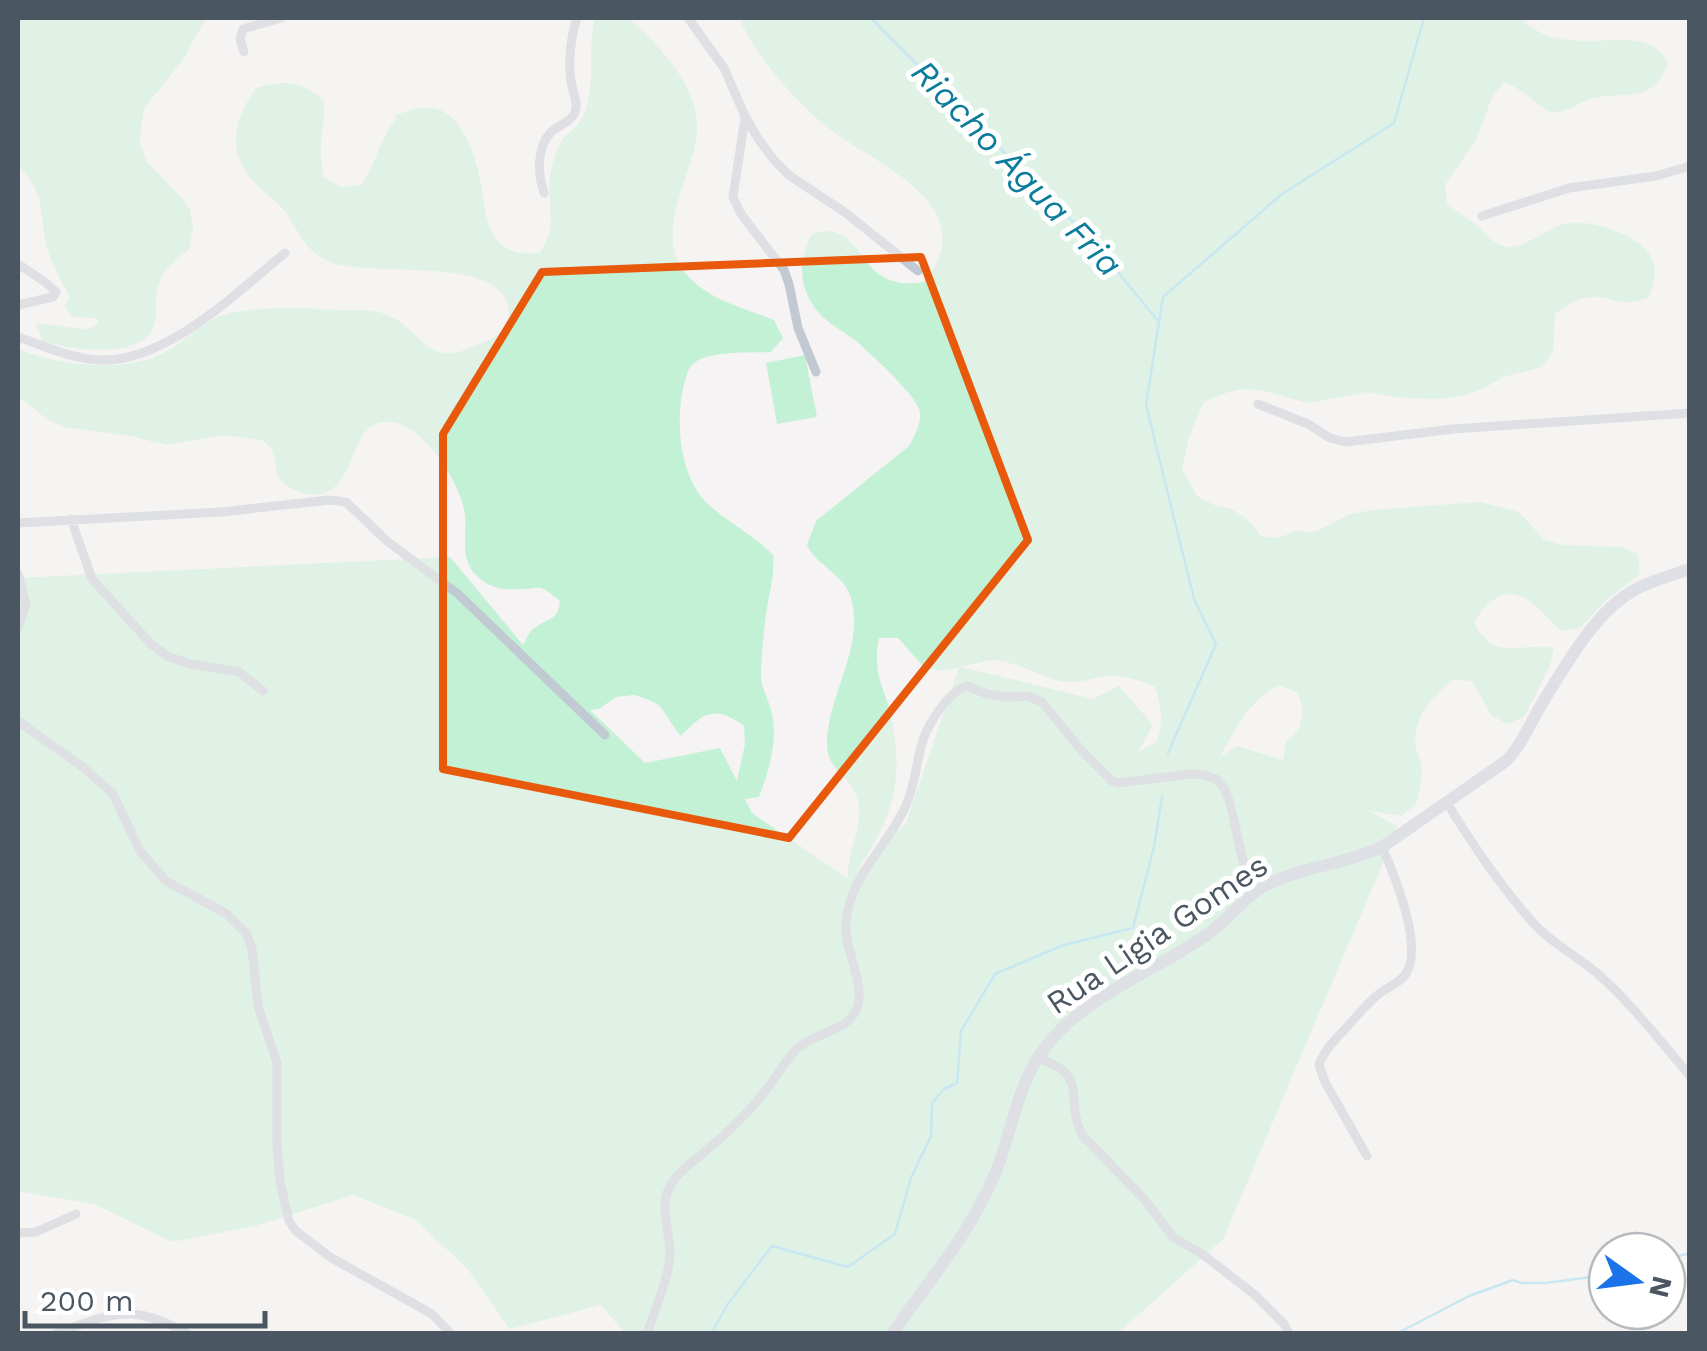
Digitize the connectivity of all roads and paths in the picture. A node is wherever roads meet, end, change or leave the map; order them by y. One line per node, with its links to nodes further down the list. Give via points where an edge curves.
1 (281, 18): 4 (street, via 243,29)
2 (577, 18): 7 (street, via 570,79 576,109 545,142 538,171)
3 (688, 18): 5 (street, via 724,68)
4 (244, 52)
5 (745, 116): 11 (street, via 790,176); 14 (street, via 733,196 784,270)
6 (1690, 166): 8 (street, via 1569,188)
7 (544, 194)
8 (1482, 216)
9 (285, 252): 13 (street, via 194,325 138,355 68,356)
10 (18, 264): 12 (street, via 56,292)
11 (918, 271)
12 (18, 305)
13 (18, 338)
14 (816, 372)
15 (1258, 404): 16 (street, via 1346,442)
16 (1690, 412)
17 (70, 519): 18 (street); 22 (street, via 92,579 151,644 190,664 239,672); 24 (street, via 346,502 458,594)
18 (18, 523)
19 (1690, 569): 25 (street, Rua Ligia Gomes, via 1616,602 1513,754)
20 (18, 574): 21 (street, via 26,604)
21 (18, 627)
22 (264, 691)
23 (18, 722): 35 (street, via 113,794 140,852 166,881 227,914 246,933 258,1006 277,1064 280,1182 296,1231 432,1314)
24 (605, 735)
25 (1447, 803): 26 (street, Rua Ligia Gomes); 29 (street, via 1525,913 1608,984)
26 (1382, 846): 27 (street, Rua Ligia Gomes, via 1264,886); 30 (street, via 1404,909 1411,962 1319,1065)
27 (1251, 897): 28 (street, Rua Ligia Gomes, via 1212,932 1062,1026); 36 (street, via 1230,803 1216,779 1192,774 1112,781 1034,697 997,696 967,686 956,691 928,726 907,804 850,899 846,924 856,1010 794,1050 740,1120 672,1182 666,1204 670,1252)
28 (1038, 1058): 37 (street, Rua Ligia Gomes, via 979,1206); 38 (street, via 1068,1074 1082,1135 1173,1237 1255,1295)
29 (1690, 1076)
30 (1368, 1156)
31 (76, 1214): 32 (street)
32 (18, 1233)
33 (55, 1334): 34 (street, via 134,1312)
34 (188, 1334)
35 (451, 1334)
36 (647, 1334)
37 (892, 1334)
38 (1289, 1334)

